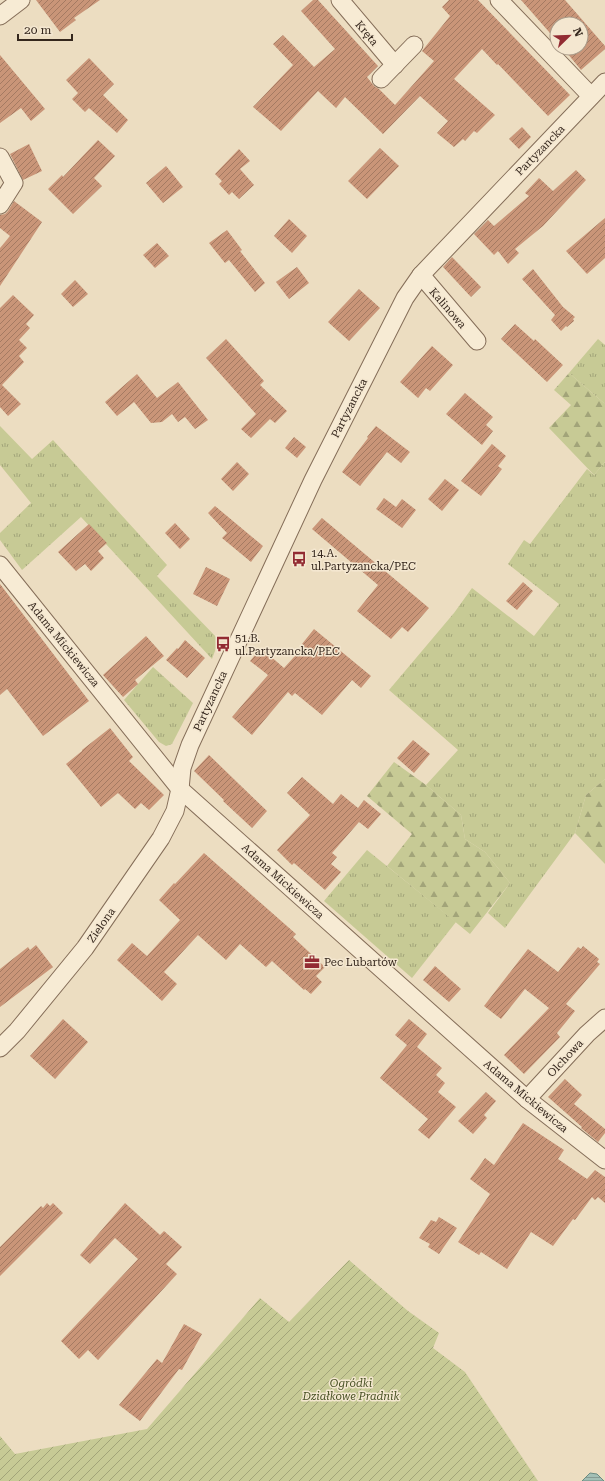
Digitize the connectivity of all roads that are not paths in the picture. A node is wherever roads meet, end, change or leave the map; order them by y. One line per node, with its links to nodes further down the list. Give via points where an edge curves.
1 (21, 0): 4 (street)
2 (340, 0): 6 (street, Kręta)
3 (499, 0): 9 (street)
4 (0, 16)
5 (414, 45): 6 (street)
6 (395, 65): 7 (street)
7 (381, 79)
8 (605, 82): 9 (street, Partyzancka)
9 (592, 96): 12 (street, Partyzancka)
10 (0, 157): 11 (street, via 14,183)
11 (0, 205)
12 (421, 275): 13 (street, Kalinowa); 15 (street, Partyzancka, via 405,298 310,487 190,745 182,768)
13 (477, 341)
14 (0, 565): 15 (street, Adama Mickiewicza)
15 (180, 789): 17 (street, Zielona, via 175,812 162,838 94,935); 18 (street, Adama Mickiewicza)
16 (605, 1018): 18 (street, Olchowa, via 586,1034)
17 (0, 1048)
18 (527, 1099): 19 (street, Adama Mickiewicza)
19 (605, 1160)

